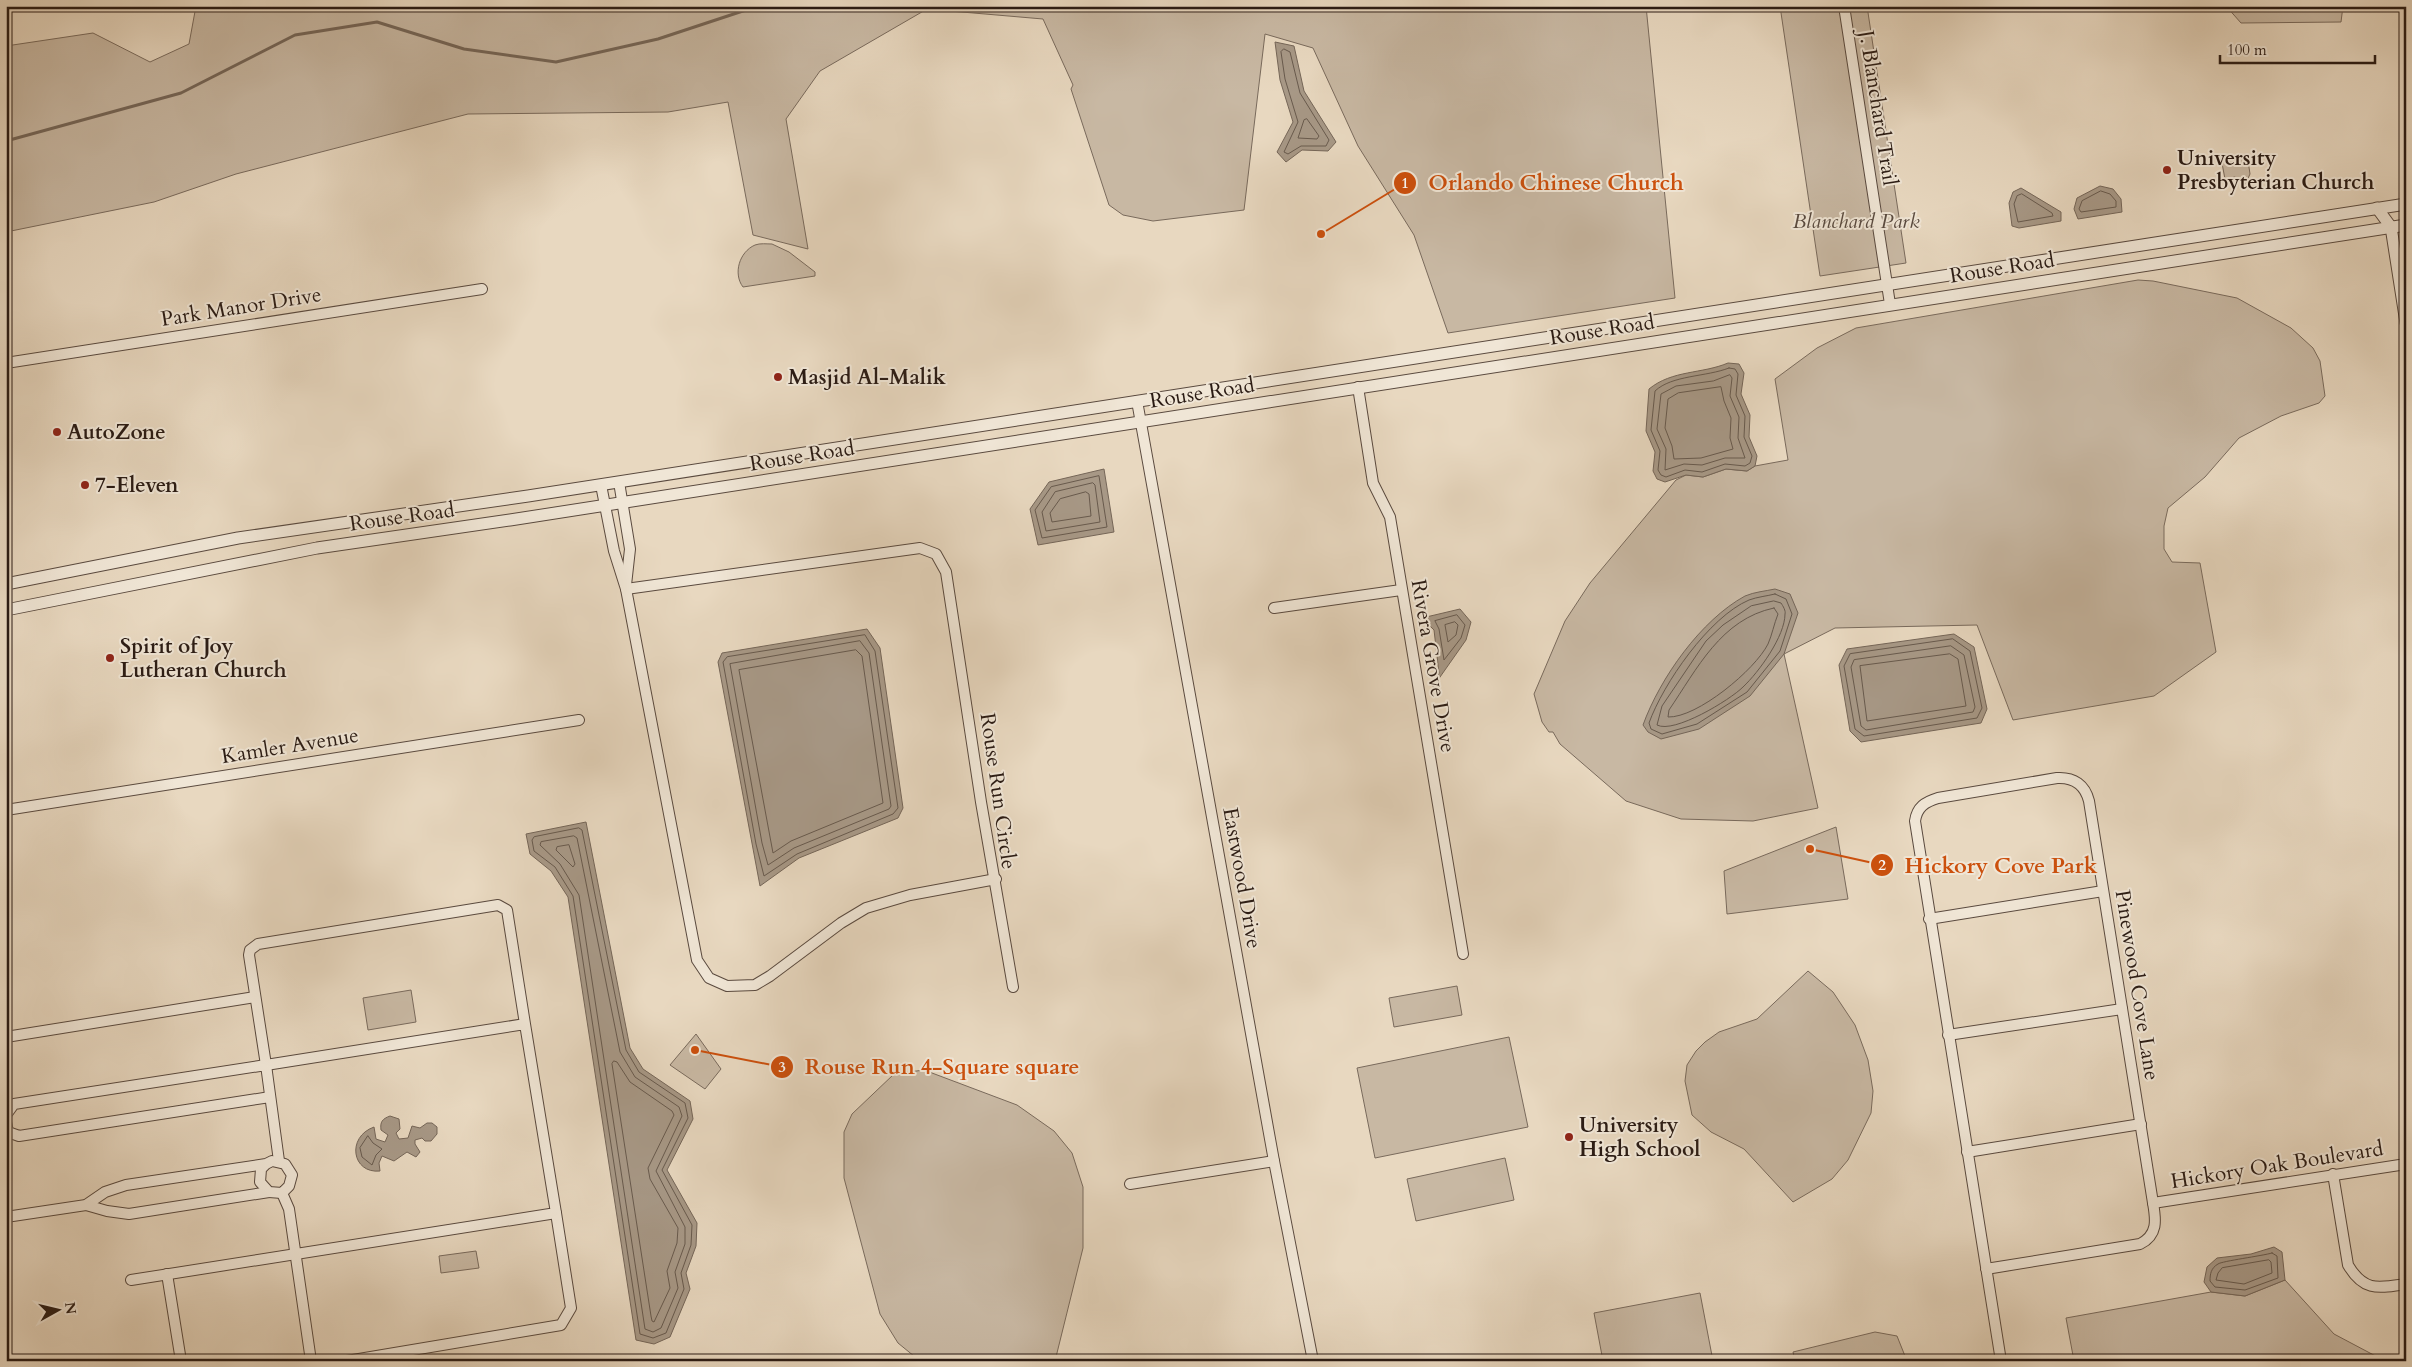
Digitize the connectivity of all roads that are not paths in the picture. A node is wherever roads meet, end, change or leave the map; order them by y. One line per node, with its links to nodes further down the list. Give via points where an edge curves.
1 (1844, 6): 6 (street, J. Blanchard Trail)
2 (2406, 204): 3 (street, Rouse Road)
3 (2377, 208): 5 (street); 6 (street, Rouse Road)
4 (2406, 225): 5 (street, Rouse Road)
5 (2391, 227): 8 (street, Rouse Road); 9 (street)
6 (1887, 284): 8 (street, J. Blanchard Trail); 12 (street, Rouse Road)
7 (482, 289): 10 (street, Park Manor Drive)
8 (1890, 304): 11 (street, Rouse Road)
9 (2406, 323)
10 (6, 362)
11 (1358, 388): 13 (street, Rouse Road); 22 (street, Rivera Grove Drive, via 1373,483 1390,517)
12 (1137, 401): 13 (street, Eastwood Drive); 14 (street, Rouse Road)
13 (1141, 422): 16 (street, Rouse Road); 44 (street, Eastwood Drive)
14 (619, 482): 15 (street, Rouse Road); 16 (street, Rouse Run Circle)
15 (601, 485): 17 (street, Rouse Run Circle); 20 (street, Rouse Road, via 238,538)
16 (623, 503): 17 (street, Rouse Road); 18 (street, Rouse Run Circle)
17 (605, 505): 19 (street, Rouse Run Circle); 24 (street, Rouse Road, via 317,548)
18 (630, 549): 19 (street); 21 (street, Rouse Run Circle)
19 (614, 551): 21 (street, Rouse Run Circle)
20 (6, 584)
21 (626, 589): 27 (street, Rouse Run Circle, via 920,548 936,554 946,572); 27 (street, Rouse Run Circle, via 698,960 709,978 727,986 754,985 866,908 910,895)
22 (1401, 590): 23 (street); 30 (street, Rivera Grove Drive)
23 (1274, 608)
24 (6, 610)
25 (579, 720): 26 (street, Kamler Avenue)
26 (6, 810)
27 (996, 879): 31 (street)
28 (2103, 891): 29 (street); 29 (street, Pinewood Cove Lane, via 2085,790 2070,779 2057,778 1938,798 1920,808 1916,814 1915,829); 33 (street, Pinewood Cove Lane)
29 (1929, 919): 35 (street, Pinewood Cove Lane)
30 (1463, 954)
31 (1013, 987)
32 (255, 998): 34 (street, via 249,955 258,944 498,905 507,910); 36 (street); 37 (street)
33 (2122, 1008): 35 (street); 41 (street, Pinewood Cove Lane)
34 (525, 1024): 37 (street); 53 (street)
35 (1948, 1035): 42 (street, Pinewood Cove Lane)
36 (6, 1037)
37 (266, 1065): 38 (street); 39 (street, via 14,1104)
38 (270, 1097): 40 (street, via 18,1136 8,1132); 43 (street)
39 (6, 1115)
40 (6, 1122)
41 (2141, 1124): 42 (street); 51 (street, Pinewood Cove Lane)
42 (1967, 1152): 56 (street, Pinewood Cove Lane)
43 (278, 1161): 45 (street); 50 (street, via 285,1164 292,1175 289,1186)
44 (1274, 1161): 48 (street); 63 (street, Eastwood Drive)
45 (266, 1164): 49 (street, via 261,1169 260,1182); 52 (street, via 126,1185 105,1192)
46 (2406, 1164): 47 (street, Hickory Oak Boulevard)
47 (2333, 1174): 51 (street, Hickory Oak Boulevard); 59 (street, via 2348,1265 2355,1278 2365,1286 2382,1288)
48 (1130, 1184)
49 (268, 1192): 50 (street); 52 (street, via 129,1214)
50 (282, 1193): 55 (street, via 289,1208)
51 (2153, 1203): 56 (street, Pinewood Cove Lane, via 2155,1227 2140,1244)
52 (86, 1205): 54 (street)
53 (556, 1213): 55 (street); 62 (street, via 571,1308 561,1325)
54 (6, 1217)
55 (294, 1255): 57 (street); 61 (street)
56 (1986, 1269): 64 (street, Pinewood Cove Lane)
57 (167, 1274): 58 (street); 60 (street)
58 (131, 1280)
59 (2406, 1284)
60 (181, 1361)
61 (311, 1361)
62 (347, 1361)
63 (1313, 1361)
64 (2000, 1361)

